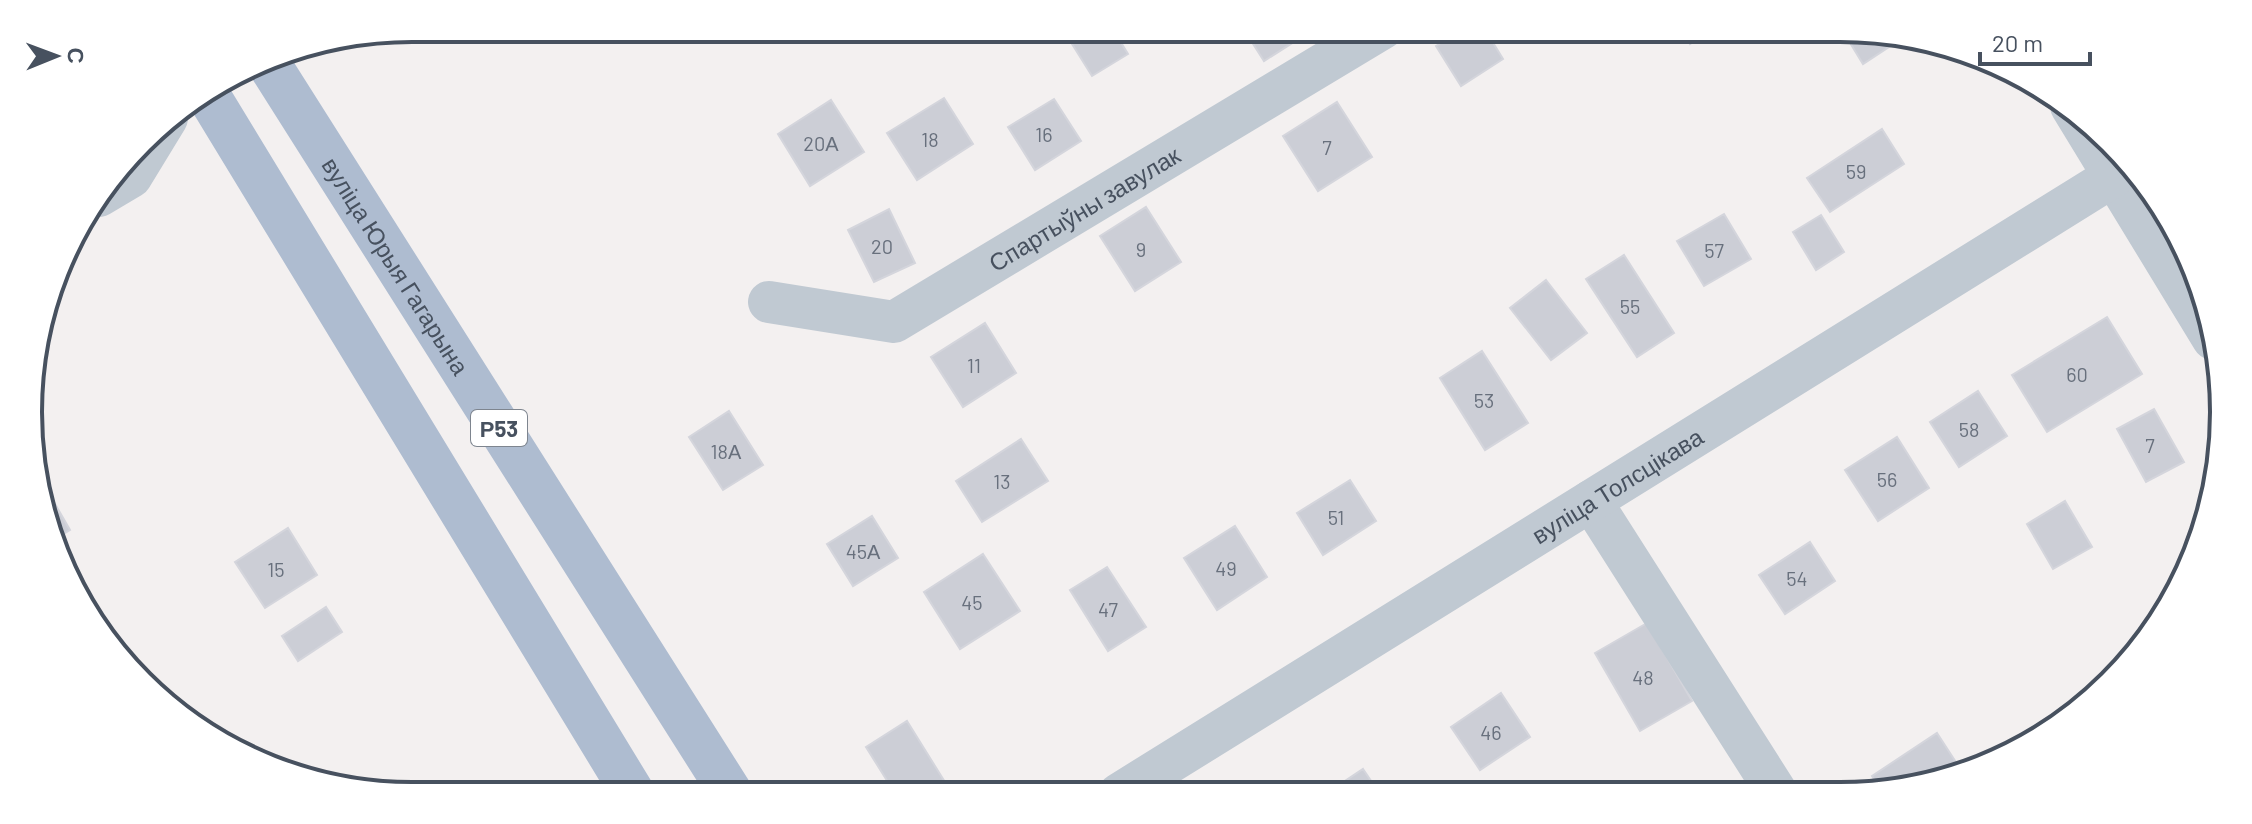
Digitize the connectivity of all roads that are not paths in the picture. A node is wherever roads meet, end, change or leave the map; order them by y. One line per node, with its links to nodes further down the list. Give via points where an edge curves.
1 (1360, 42): 9 (street, Спартыўны завулак, via 894,322)
2 (272, 69): 12 (main road, вуліца Юрыя Гагарына / Р53)
3 (212, 101): 11 (main road)
4 (2093, 142): 6 (street)
5 (142, 159): 7 (street)
6 (2114, 176): 8 (street); 10 (street, вуліца Толсцікава)
7 (122, 182)
8 (2182, 272)
9 (769, 302)
10 (1591, 501): 13 (street, вуліца Толсцікава); 14 (street)
11 (626, 782)
12 (724, 782)
13 (1150, 782)
14 (1770, 782)

